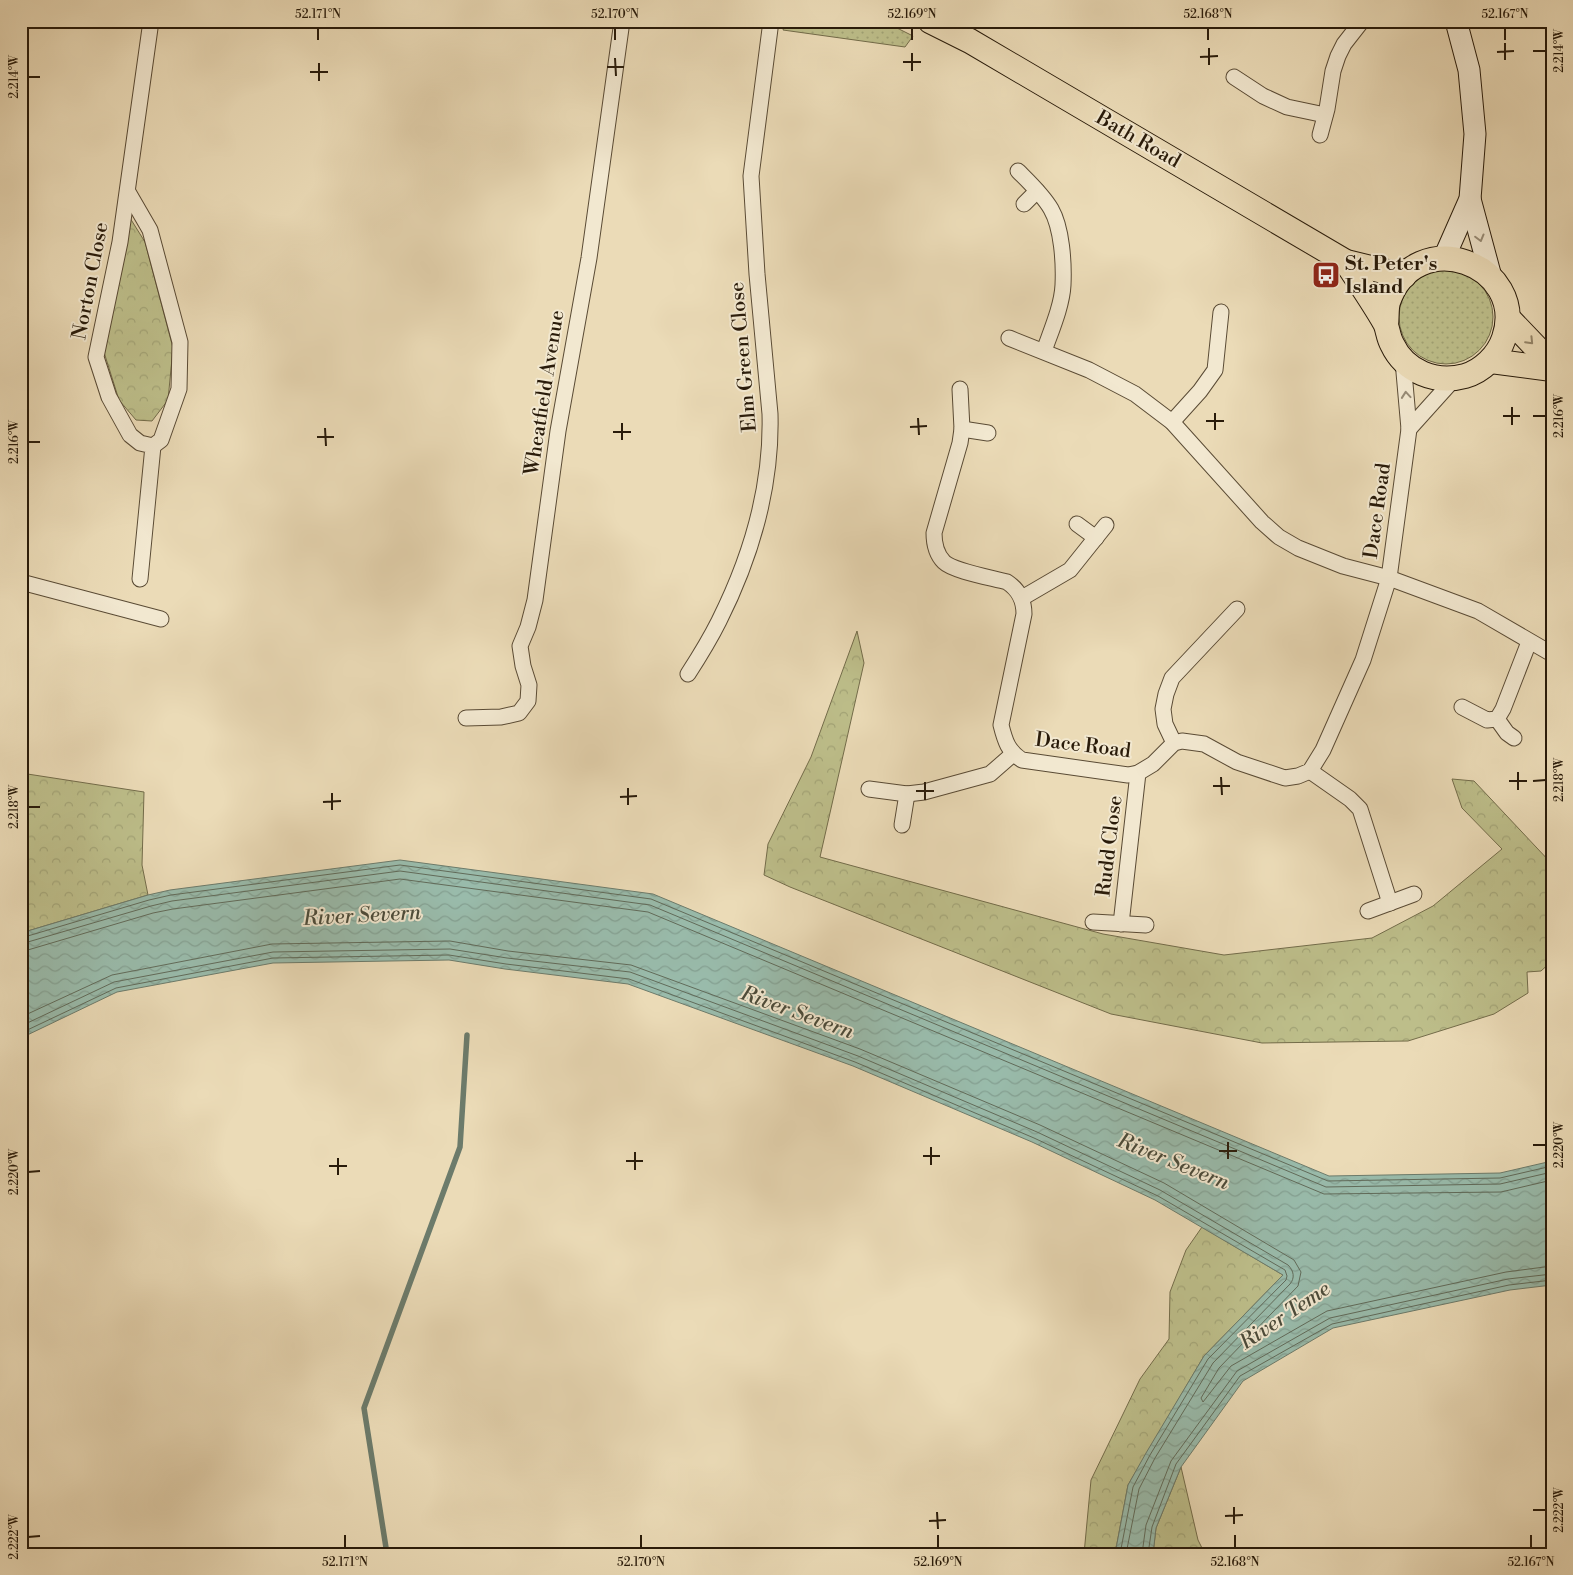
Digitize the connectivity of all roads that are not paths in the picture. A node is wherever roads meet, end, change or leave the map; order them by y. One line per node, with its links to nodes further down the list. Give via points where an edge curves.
1 (151, 21): 12 (street, Norton Close)
2 (622, 21): 48 (street, Wheatfield Avenue, via 589,258 558,431 535,600 520,646 529,685 528,700 519,713)
3 (771, 21): 46 (street, Elm Green Close, via 751,176 770,414 766,479 755,531 738,581 719,622)
4 (930, 21): 16 (main road, Bath Road, via 970,41)
5 (1362, 21): 8 (street, via 1338,56)
6 (1456, 21): 13 (street, via 1469,70 1475,134)
7 (1234, 77): 8 (street, via 1287,107)
8 (1325, 116): 9 (street)
9 (1320, 136)
10 (1018, 171): 11 (street)
11 (1037, 191): 14 (street); 23 (street, via 1056,218 1063,286)
12 (128, 192): 34 (street, Norton Close, via 150,230 180,342 179,389 161,440); 34 (street, Norton Close, via 96,357 109,397 130,435 140,443)
13 (1470, 199): 15 (street); 18 (street, one-way to 18)
14 (1024, 204)
15 (1444, 258): 17 (main road, Bath Road, via 1421,263); 18 (main road, Bath Road, via 1464,260)
16 (1346, 262): 17 (main road, Bath Road); 21 (main road, Bath Road)
17 (1404, 276): 21 (main road, Bath Road, via 1396,284 1388,304)
18 (1491, 277): 20 (main road, Bath Road, via 1502,294)
19 (1221, 312): 30 (street, via 1215,370)
20 (1508, 318): 25 (main road, Bath Road, via 1504,339); 26 (main road, Bath Road, one-way to 26)
21 (1386, 325): 24 (main road, Bath Road, via 1392,344)
22 (1009, 338): 23 (street)
23 (1044, 351): 30 (street, via 1135,394)
24 (1403, 361): 28 (main road, Bath Road, via 1433,378); 31 (street, Dace Road, one-way to 24)
25 (1491, 361): 27 (main road); 28 (main road, Bath Road, via 1473,373)
26 (1552, 364)
27 (1552, 369)
28 (1454, 379): 31 (street)
29 (960, 390): 32 (street)
30 (1172, 422): 38 (street, via 1279,538 1342,566)
31 (1409, 428): 38 (street, Dace Road)
32 (962, 429): 33 (street); 41 (street, via 934,544 945,563 1007,582)
33 (988, 433)
34 (153, 446): 39 (street, Norton Close)
35 (1077, 524): 37 (street)
36 (1106, 525): 37 (street)
37 (1096, 538): 41 (street, via 1070,570)
38 (1389, 578): 44 (street, via 1478,611); 53 (street, Dace Road, via 1363,660 1323,750)
39 (140, 579)
40 (21, 582): 43 (street)
41 (1022, 598): 52 (street, Dace Road, via 1024,614 1002,725 1005,742)
42 (1237, 609): 51 (street, via 1172,678 1164,709 1165,724)
43 (161, 619)
44 (1529, 642): 45 (street); 49 (street)
45 (1552, 654)
46 (688, 674)
47 (1462, 707): 49 (street, via 1487,720)
48 (466, 718)
49 (1497, 719): 50 (street, via 1506,733)
50 (1514, 738)
51 (1174, 743): 53 (street, via 1197,742 1237,762 1285,778); 54 (street, Dace Road, via 1153,764)
52 (1013, 754): 54 (street, Dace Road, via 1022,760 1119,775); 56 (street, via 990,774)
53 (1310, 771): 59 (street, via 1360,809)
54 (1138, 773): 62 (street, Rudd Close)
55 (869, 789): 56 (street)
56 (908, 794): 57 (street)
57 (902, 825)
58 (1414, 894): 59 (street)
59 (1390, 903): 60 (street)
60 (1368, 911)
61 (1093, 922): 62 (street, Rudd Close)
62 (1121, 924): 63 (street, Rudd Close)
63 (1146, 925)

